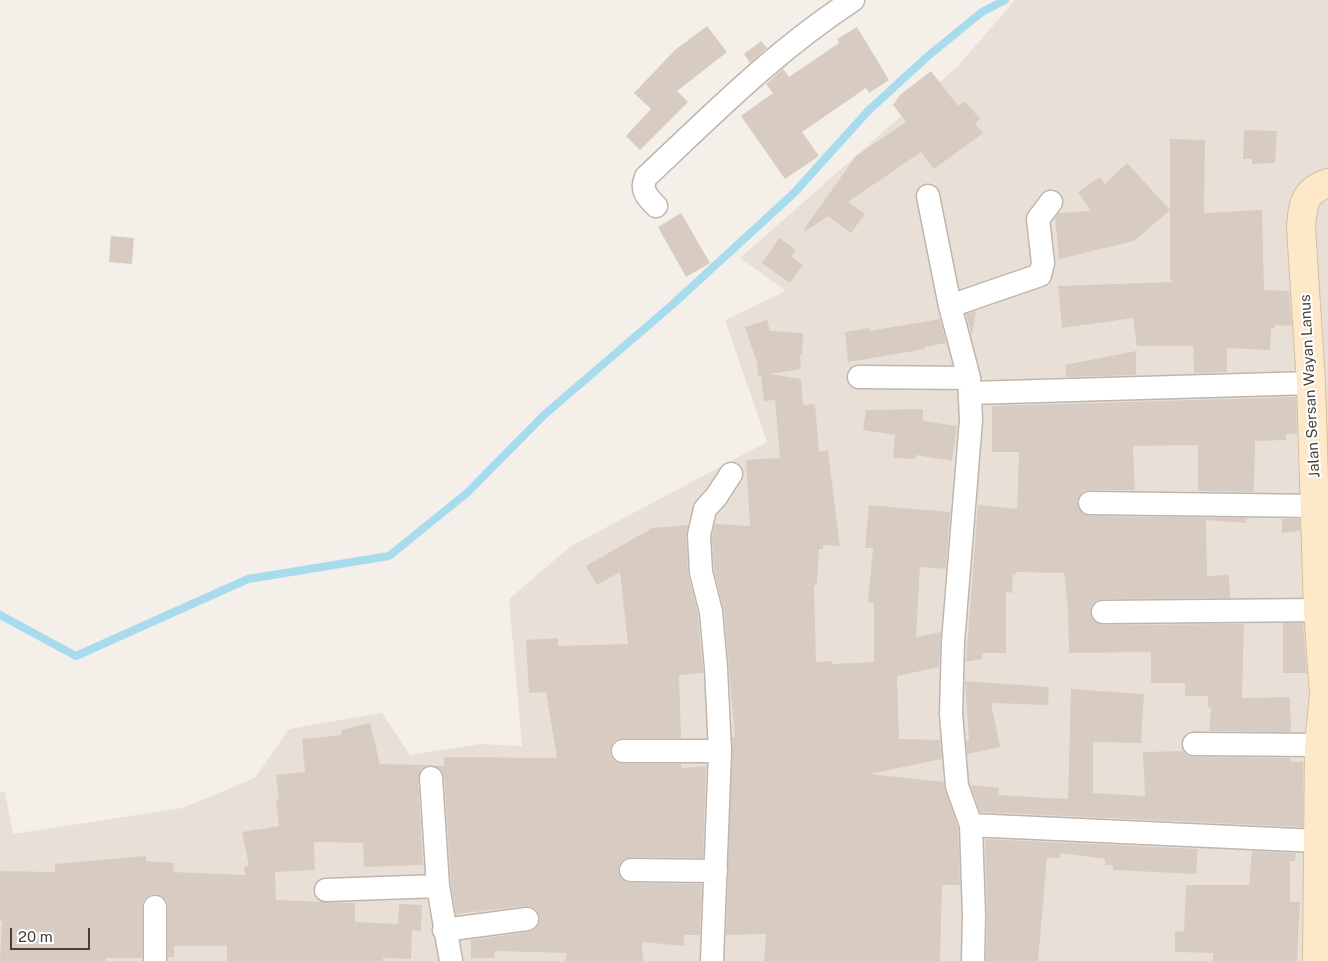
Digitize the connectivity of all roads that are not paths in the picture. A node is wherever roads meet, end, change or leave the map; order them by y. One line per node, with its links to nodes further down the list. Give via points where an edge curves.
1 (853, 0): 5 (street, via 823,19 756,72 646,178 644,193)
2 (1328, 183): 8 (street, Jalan Sersan Wayan Lanus, via 1310,192 1303,205 1301,227)
3 (928, 196): 6 (street)
4 (1051, 202): 6 (street, via 1038,219 1044,263 1040,275)
5 (656, 206)
6 (950, 306): 9 (street)
7 (859, 377): 9 (street)
8 (1311, 383): 9 (street); 12 (street, Jalan Sersan Wayan Lanus)
9 (970, 385): 21 (street, via 970,429 950,714 957,786)
10 (731, 474): 19 (street, via 705,509 699,535 701,572 712,622)
11 (1090, 503): 12 (street)
12 (1316, 506): 13 (street, Jalan Sersan Wayan Lanus)
13 (1318, 610): 14 (street); 15 (street, Jalan Sersan Wayan Lanus)
14 (1103, 612)
15 (1326, 694): 17 (street, Jalan Sersan Wayan Lanus)
16 (1194, 744): 17 (street)
17 (1319, 745): 22 (street, Jalan Sersan Wayan Lanus)
18 (622, 751): 19 (street)
19 (720, 751): 24 (street)
20 (431, 778): 25 (street)
21 (971, 825): 22 (street); 33 (street)
22 (1318, 840): 34 (street, Jalan Sersan Wayan Lanus)
23 (631, 870): 24 (street)
24 (716, 871): 32 (street)
25 (438, 886): 26 (street); 29 (street)
26 (326, 890)
27 (155, 907): 30 (street)
28 (527, 919): 29 (street)
29 (444, 930): 31 (street)
30 (155, 961)
31 (451, 961)
32 (712, 961)
33 (973, 961)
34 (1317, 961)

